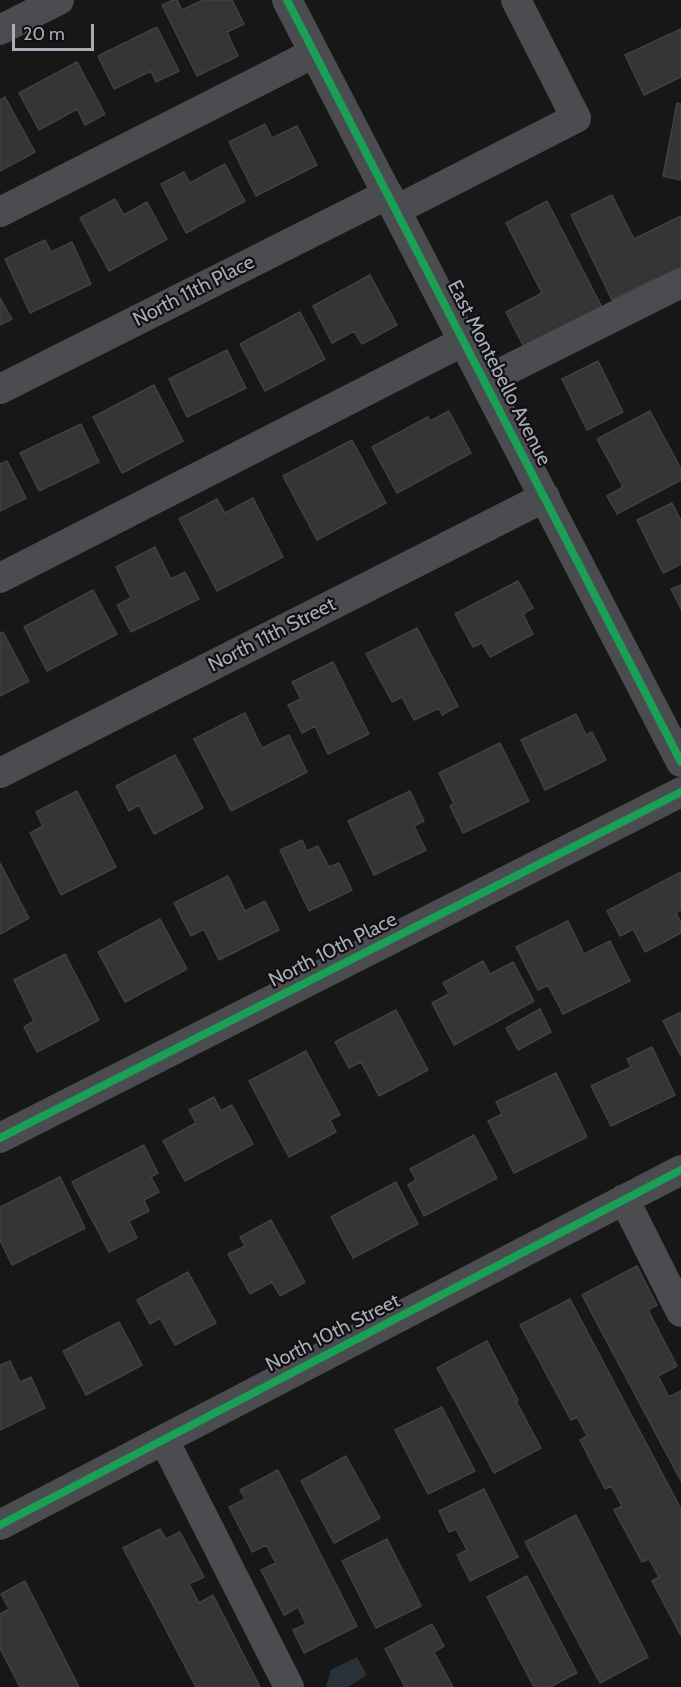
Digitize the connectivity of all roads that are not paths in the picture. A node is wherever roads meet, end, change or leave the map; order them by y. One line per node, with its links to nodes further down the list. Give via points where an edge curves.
1 (59, 0): 4 (street)
2 (287, 0): 5 (street, East Montebello Avenue)
3 (516, 0): 6 (street, North 11th Place, via 576,118)
4 (0, 30)
5 (315, 53): 6 (street, East Montebello Avenue); 7 (street)
6 (392, 202): 9 (street, East Montebello Avenue); 11 (street, North 11th Place)
7 (0, 212)
8 (681, 282): 10 (street)
9 (464, 341): 10 (street, East Montebello Avenue); 13 (street)
10 (485, 381): 12 (street, East Montebello Avenue)
11 (0, 389)
12 (545, 497): 14 (street, East Montebello Avenue); 15 (street, North 11th Street)
13 (0, 578)
14 (681, 762)
15 (0, 773)
16 (681, 792): 17 (street, North 10th Place)
17 (0, 1138)
18 (681, 1170): 19 (street, North 10th Street)
19 (624, 1199): 20 (street); 21 (street, North 10th Street)
20 (681, 1312)
21 (164, 1440): 22 (street, North 10th Street); 23 (street)
22 (0, 1525)
23 (289, 1687)

